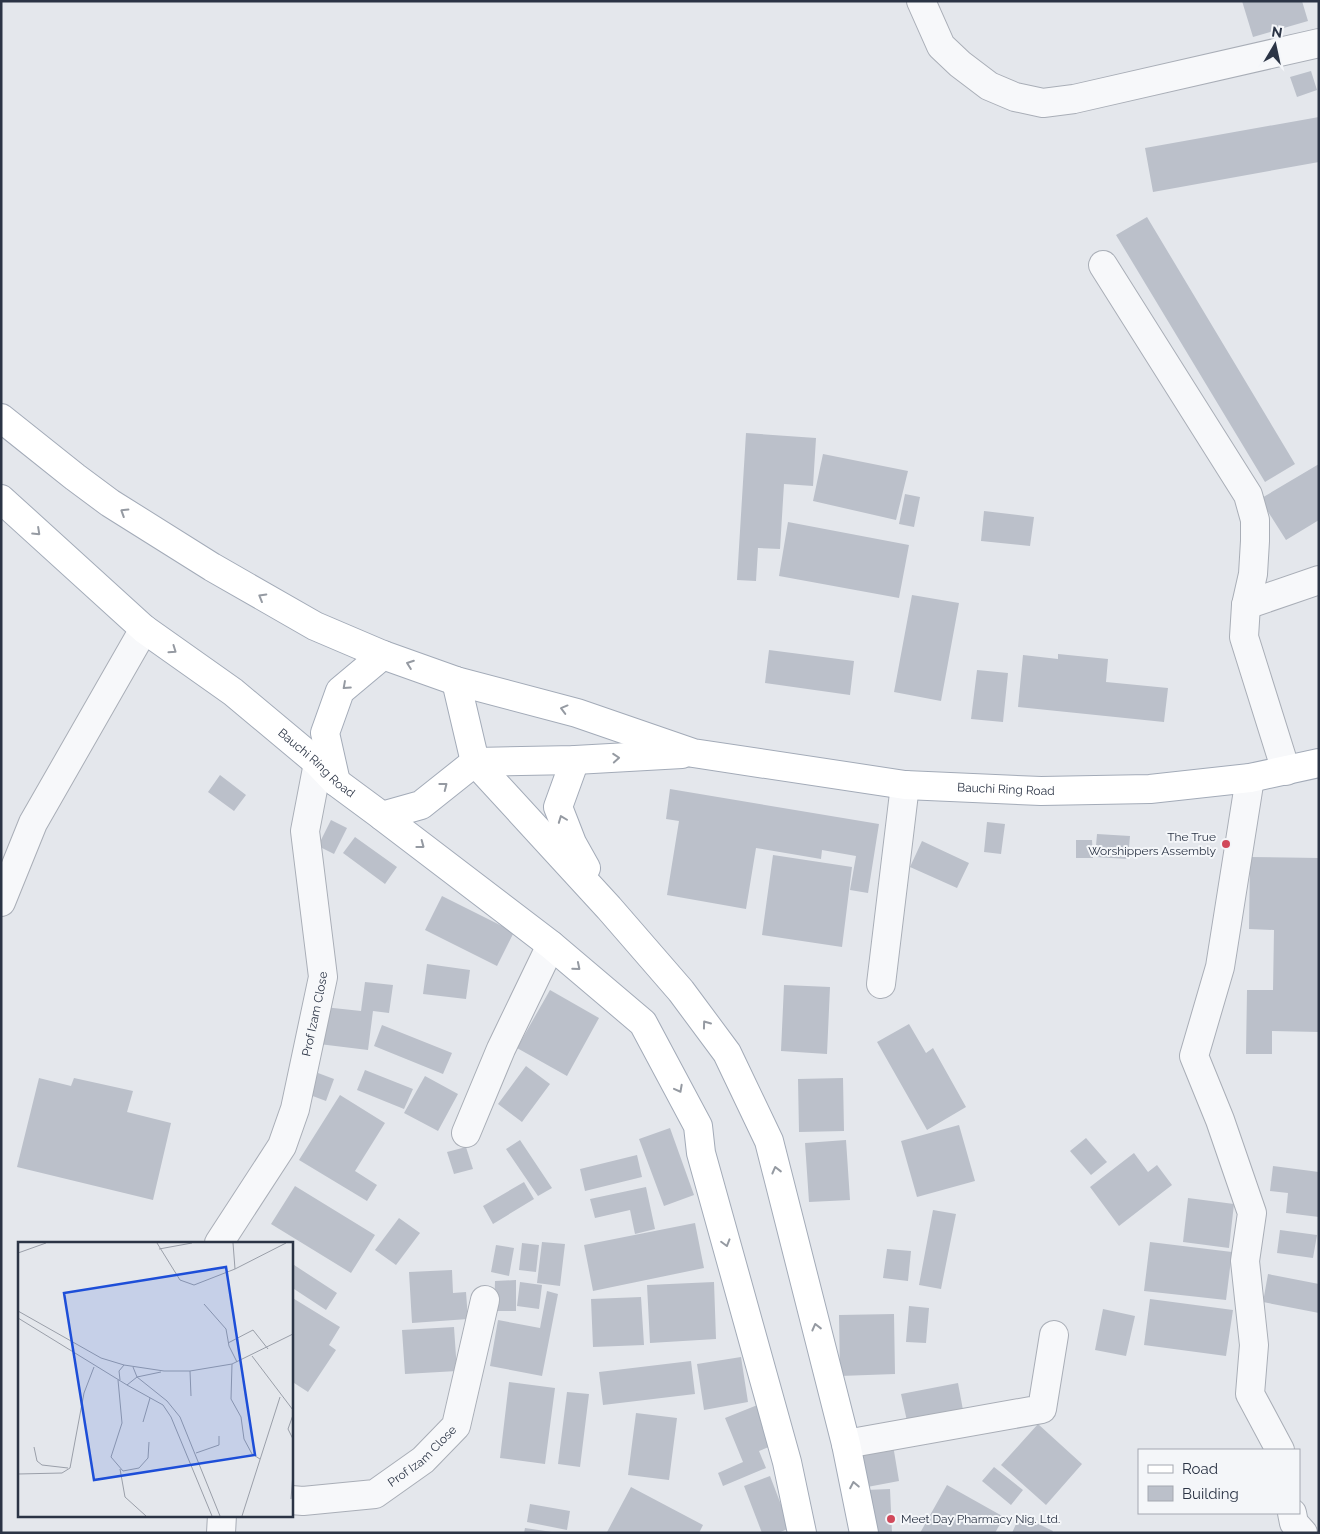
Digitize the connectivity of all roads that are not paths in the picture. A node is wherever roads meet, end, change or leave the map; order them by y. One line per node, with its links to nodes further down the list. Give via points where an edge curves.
1 (921, 1): 2 (street, via 942,46 960,64 989,86 1015,97 1042,103 1074,99)
2 (1319, 43)
3 (1103, 265): 7 (street, via 1248,495 1255,520 1255,541)
4 (1, 418): 9 (main road, Bauchi Ring Road, one-way to 4, via 315,626 203,562 110,503)
5 (1, 499): 8 (main road, Bauchi Ring Road, one-way to 8)
6 (1319, 580): 7 (street)
7 (1246, 606): 16 (street, via 1244,636)
8 (144, 630): 14 (main road, Bauchi Ring Road, one-way to 14, via 233,692); 21 (street, via 33,823)
9 (383, 655): 10 (main road, Bauchi Ring Road, one-way to 9); 18 (main road, one-way to 18, via 340,691 325,733)
10 (456, 681): 11 (main road, Bauchi Ring Road, one-way to 10, via 577,712); 13 (main road)
11 (693, 753): 12 (main road, Bauchi Ring Road, one-way to 11); 19 (main road, Bauchi Ring Road)
12 (575, 760): 13 (main road, Bauchi Ring Road); 22 (main road, one-way to 12, via 572,843 558,807)
13 (476, 762): 20 (main road, one-way to 13, via 421,805); 22 (main road)
14 (318, 763): 18 (main road, Bauchi Ring Road); 26 (street, Prof Izam Close, via 305,830 323,977 295,1109 282,1146)
15 (1319, 763): 16 (main road, Bauchi Ring Road)
16 (1286, 771): 17 (main road, Bauchi Ring Road)
17 (1250, 778): 19 (main road, Bauchi Ring Road, via 1150,789 1061,791); 30 (street, via 1220,967 1194,1056 1252,1213 1245,1261 1254,1346 1250,1394)
18 (336, 782): 20 (main road, Bauchi Ring Road)
19 (905, 785): 24 (street)
20 (382, 816): 23 (main road, Bauchi Ring Road, one-way to 23)
21 (1, 902)
22 (609, 908): 29 (main road, one-way to 22, via 768,1141 727,1053 681,991)
23 (550, 945): 25 (street); 35 (main road, Bauchi Ring Road, one-way to 35, via 643,1023 698,1126 701,1153 787,1462)
24 (881, 984)
25 (466, 1133)
26 (220, 1242)
27 (485, 1300): 31 (street, Prof Izam Close, via 456,1426 424,1460 375,1494)
28 (1054, 1335): 29 (street, via 1042,1409)
29 (846, 1444): 36 (main road, one-way to 29)
30 (1279, 1449)
31 (292, 1500)
32 (1292, 1514): 37 (street, via 1294,1524)
33 (222, 1516): 34 (street)
34 (221, 1533)
35 (802, 1533)
36 (864, 1533)
37 (1303, 1533)

